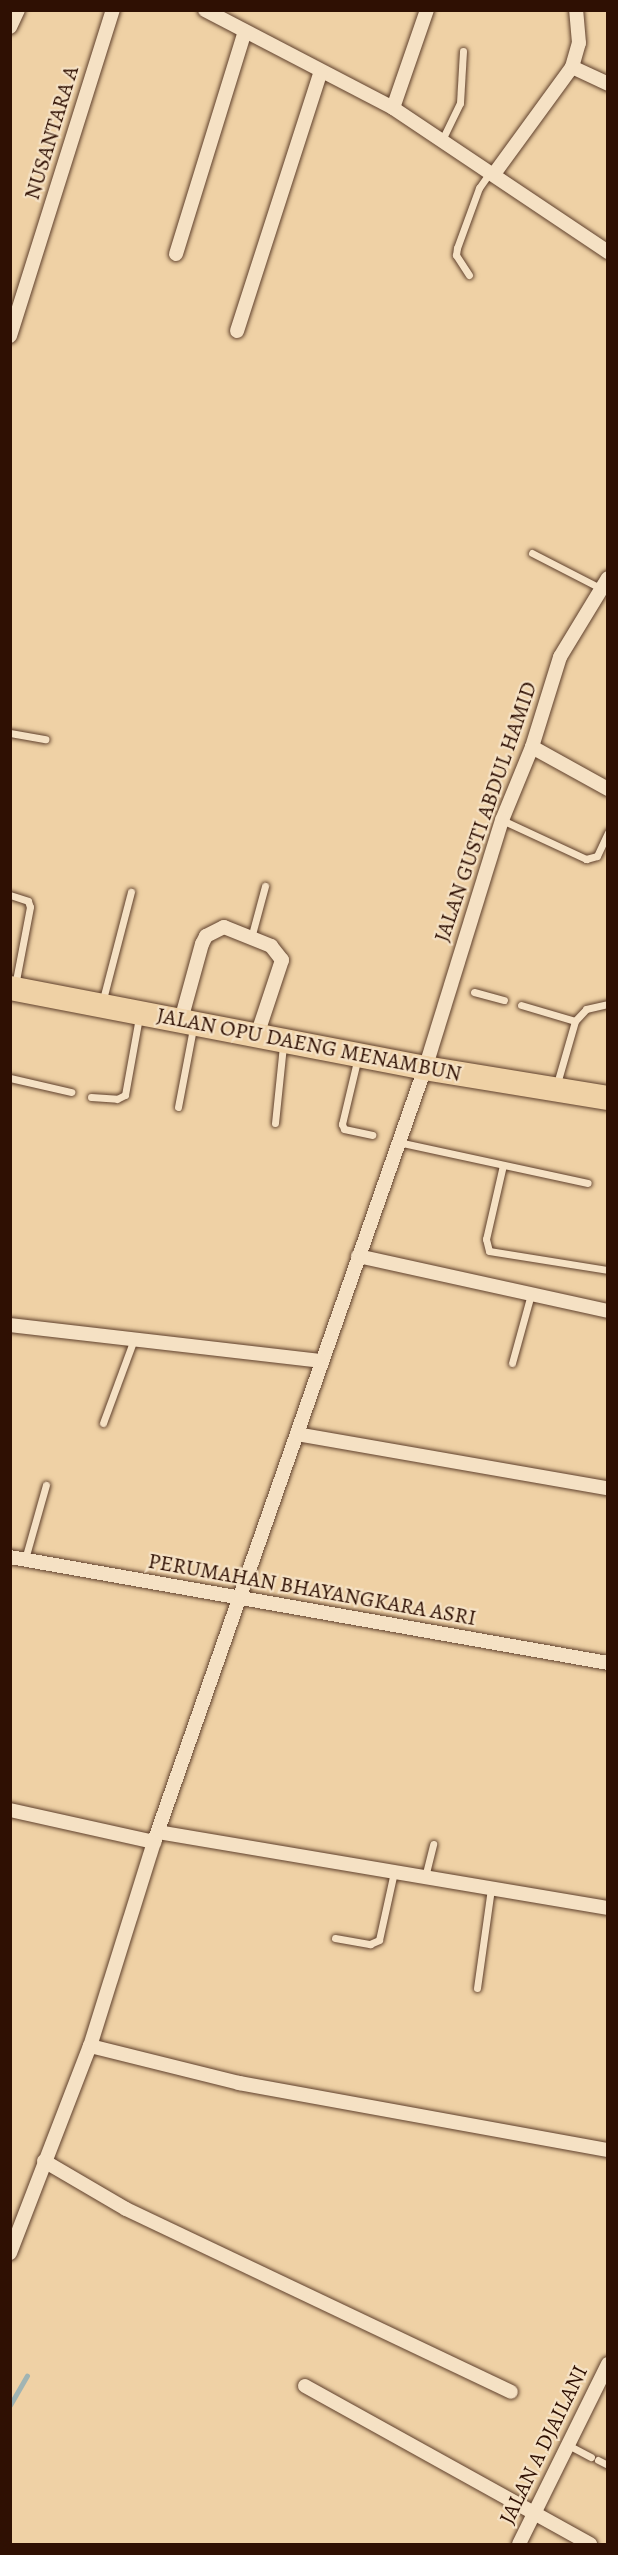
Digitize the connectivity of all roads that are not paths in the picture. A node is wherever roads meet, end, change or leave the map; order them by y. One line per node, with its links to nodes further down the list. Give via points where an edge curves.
1 (18, 10): 6 (street)
2 (113, 10): 19 (street, NUSANTARA A)
3 (205, 10): 7 (street)
4 (427, 10): 12 (street)
5 (576, 10): 9 (street, via 579,43)
6 (10, 27)
7 (245, 31): 10 (street); 16 (street)
8 (463, 51): 13 (lane, via 460,103)
9 (572, 67): 11 (street); 14 (street)
10 (321, 71): 12 (street); 18 (street)
11 (608, 84)
12 (393, 108): 13 (street)
13 (442, 140): 14 (street)
14 (492, 173): 15 (street); 17 (lane, via 479,188 457,248 459,261)
15 (608, 252)
16 (176, 254)
17 (469, 275)
18 (237, 331)
19 (10, 336)
20 (532, 553): 21 (lane)
21 (604, 583): 24 (street, JALAN GUSTI ABDUL HAMID, via 560,657)
22 (10, 733): 23 (lane)
23 (45, 739)
24 (532, 747): 25 (street); 26 (street, JALAN GUSTI ABDUL HAMID)
25 (608, 789)
26 (502, 820): 27 (lane, via 586,860 597,856); 44 (street, JALAN GUSTI ABDUL HAMID)
27 (608, 832)
28 (265, 886): 31 (lane)
29 (131, 892): 36 (lane)
30 (10, 895): 32 (lane, via 24,898 30,907)
31 (251, 938): 39 (street, via 224,927 206,936); 41 (street, via 271,946 282,960)
32 (13, 989): 36 (highway, JALAN OPU DAENG MENAMBUN)
33 (474, 992): 34 (lane)
34 (504, 1000)
35 (608, 1004): 40 (lane, via 586,1009)
36 (101, 1005): 38 (highway, JALAN OPU DAENG MENAMBUN)
37 (521, 1005): 40 (lane)
38 (140, 1013): 39 (highway, JALAN OPU DAENG MENAMBUN); 48 (lane, via 125,1095 117,1099)
39 (187, 1022): 41 (highway, JALAN OPU DAENG MENAMBUN); 50 (lane)
40 (575, 1022): 46 (lane)
41 (257, 1035): 42 (highway, JALAN OPU DAENG MENAMBUN)
42 (283, 1040): 43 (highway, JALAN OPU DAENG MENAMBUN); 51 (lane)
43 (359, 1055): 44 (highway, JALAN OPU DAENG MENAMBUN); 52 (lane, via 342,1124 344,1129)
44 (424, 1068): 46 (highway, JALAN OPU DAENG MENAMBUN); 53 (street, JALAN GUSTI ABDUL HAMID)
45 (10, 1078): 47 (lane)
46 (555, 1089): 49 (highway, JALAN OPU DAENG MENAMBUN)
47 (71, 1092)
48 (91, 1097)
49 (608, 1098)
50 (178, 1107)
51 (275, 1123)
52 (372, 1135)
53 (398, 1143): 54 (lane); 56 (street, JALAN GUSTI ABDUL HAMID)
54 (503, 1165): 55 (lane); 57 (lane, via 486,1239 489,1251)
55 (588, 1183)
56 (358, 1256): 58 (street); 62 (street, JALAN GUSTI ABDUL HAMID)
57 (608, 1270)
58 (531, 1294): 59 (street); 63 (lane)
59 (608, 1311)
60 (10, 1325): 61 (street)
61 (134, 1339): 62 (street); 64 (lane)
62 (322, 1361): 65 (street, JALAN GUSTI ABDUL HAMID)
63 (512, 1363)
64 (103, 1423)
65 (297, 1434): 67 (street); 70 (street, JALAN GUSTI ABDUL HAMID)
66 (46, 1485): 69 (lane)
67 (608, 1488)
68 (10, 1557): 69 (street, PERUMAHAN BHAYANGKARA ASRI)
69 (25, 1559): 70 (street, PERUMAHAN BHAYANGKARA ASRI)
70 (239, 1600): 71 (street, PERUMAHAN BHAYANGKARA ASRI); 73 (street, JALAN GUSTI ABDUL HAMID)
71 (608, 1663)
72 (10, 1810): 73 (street)
73 (156, 1837): 75 (street); 81 (street, JALAN GUSTI ABDUL HAMID)
74 (433, 1844): 76 (lane)
75 (394, 1872): 76 (street); 79 (lane, via 379,1940 370,1944)
76 (425, 1877): 77 (street)
77 (491, 1889): 78 (street); 80 (lane)
78 (608, 1908)
79 (335, 1938)
80 (477, 1988)
81 (90, 2046): 82 (street, via 239,2083); 83 (street, JALAN GUSTI ABDUL HAMID)
82 (608, 2150)
83 (44, 2161): 84 (street, JALAN GUSTI ABDUL HAMID); 87 (street, via 126,2210)
84 (10, 2253)
85 (608, 2364): 88 (street, JALAN A DJAILANI)
86 (305, 2386): 90 (street)
87 (511, 2392)
88 (568, 2445): 89 (lane); 90 (street, JALAN A DJAILANI)
89 (608, 2465)
90 (536, 2511): 91 (street, JALAN A DJAILANI); 92 (street)
91 (519, 2544)
92 (590, 2544)

